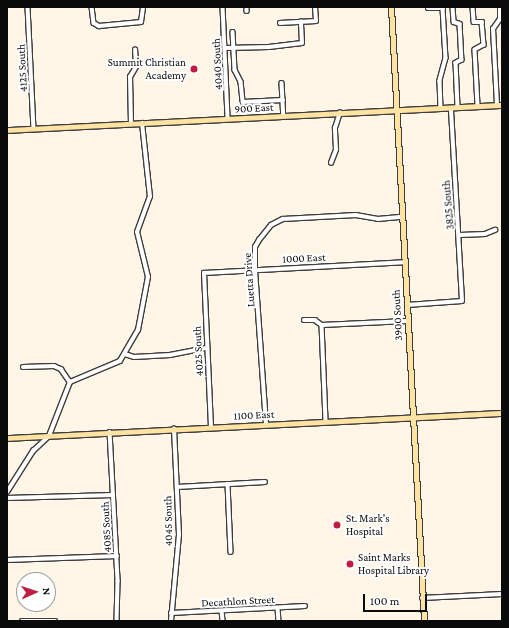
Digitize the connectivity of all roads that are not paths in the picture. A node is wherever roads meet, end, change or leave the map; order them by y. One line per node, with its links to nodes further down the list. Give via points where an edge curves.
1 (28, 7): 30 (street, 4125 South)
2 (92, 7): 3 (street, via 94,24 99,26 141,22)
3 (143, 7)
4 (223, 7): 15 (street, 4040 South)
5 (315, 7): 12 (street, via 316,21)
6 (391, 7): 24 (main road, 3900 South)
7 (453, 7): 21 (street, via 454,22 460,24 462,60 456,62)
8 (473, 7): 20 (street, via 474,22 482,22 484,45 475,50)
9 (500, 7): 19 (street, via 500,19 493,29)
10 (428, 8): 22 (street, via 443,8 446,58 440,81)
11 (280, 22): 12 (street)
12 (301, 22): 14 (street, via 302,43)
13 (233, 32): 14 (street)
14 (234, 47): 15 (street); 18 (street, via 236,73 241,82 243,102)
15 (225, 48): 27 (street, 4040 South)
16 (135, 50): 28 (street, via 136,67 130,77)
17 (282, 83): 18 (street)
18 (283, 100): 26 (street)
19 (499, 105): 20 (main road, 900 East)
20 (478, 106): 21 (main road, 900 East)
21 (458, 107): 23 (main road, 900 East)
22 (441, 108): 23 (main road, 900 East); 24 (main road, 900 East)
23 (451, 108): 35 (street, 3825 South)
24 (396, 111): 25 (main road, 900 East); 33 (main road, 3900 South)
25 (340, 114): 26 (main road, 900 East); 32 (street, via 335,126 336,150)
26 (284, 116): 27 (main road, 900 East)
27 (228, 119): 29 (main road, 900 East)
28 (131, 124): 29 (main road, 900 East); 30 (main road, 900 East)
29 (142, 124): 44 (street, via 150,197 137,236 148,271 148,284 140,324)
30 (34, 129): 31 (main road, 900 East)
31 (7, 130)
32 (332, 163)
33 (402, 217): 36 (main road, 3900 South); 37 (street, Luetta Drive, via 378,219 351,215 276,221 265,231 255,247)
34 (495, 230): 35 (street, via 485,234)
35 (460, 235): 39 (street, 3825 South, via 462,300)
36 (404, 262): 37 (street, 1000 East); 39 (main road, 3900 South)
37 (255, 270): 38 (street, 1000 East); 50 (street, Luetta Drive)
38 (204, 274): 43 (street, 4025 South)
39 (407, 305): 41 (main road, 3900 South)
40 (304, 320): 42 (street, via 315,320)
41 (408, 321): 42 (street); 48 (main road, 3900 South)
42 (322, 325): 49 (street)
43 (207, 348): 44 (street, via 170,355 134,357); 51 (street, 4025 South)
44 (125, 354): 46 (street, via 114,364)
45 (23, 367): 46 (street, via 54,366 61,370)
46 (70, 382): 54 (street)
47 (502, 413): 48 (main road, 1100 East)
48 (413, 418): 49 (main road, 1100 East); 66 (main road, 3900 South)
49 (326, 421): 50 (main road, 1100 East)
50 (266, 424): 51 (main road, 1100 East)
51 (211, 427): 52 (main road, 1100 East)
52 (174, 429): 53 (main road, 1100 East); 58 (street, 4045 South)
53 (110, 432): 54 (main road, 1100 East); 60 (street, 4085 South)
54 (49, 436): 55 (main road, 1100 East); 59 (street, via 33,451)
55 (7, 438)
56 (265, 482): 57 (street)
57 (228, 484): 58 (street); 62 (street)
58 (177, 487): 70 (street, 4045 South, via 178,547)
59 (7, 492)
60 (113, 495): 61 (street); 63 (street, 4085 South)
61 (7, 498)
62 (231, 552)
63 (117, 556): 64 (street); 73 (street, 4085 South)
64 (7, 560)
65 (502, 594): 66 (street)
66 (422, 598): 77 (main road, 3900 South)
67 (305, 606): 68 (street, Decathlon Street)
68 (278, 608): 69 (street, Decathlon Street); 76 (street)
69 (222, 611): 70 (street, Decathlon Street); 75 (street)
70 (171, 613): 74 (street, 4045 South)
71 (55, 620): 72 (street)
72 (22, 621)
73 (117, 621)
74 (171, 621)
75 (223, 621)
76 (279, 621)
77 (424, 621)

